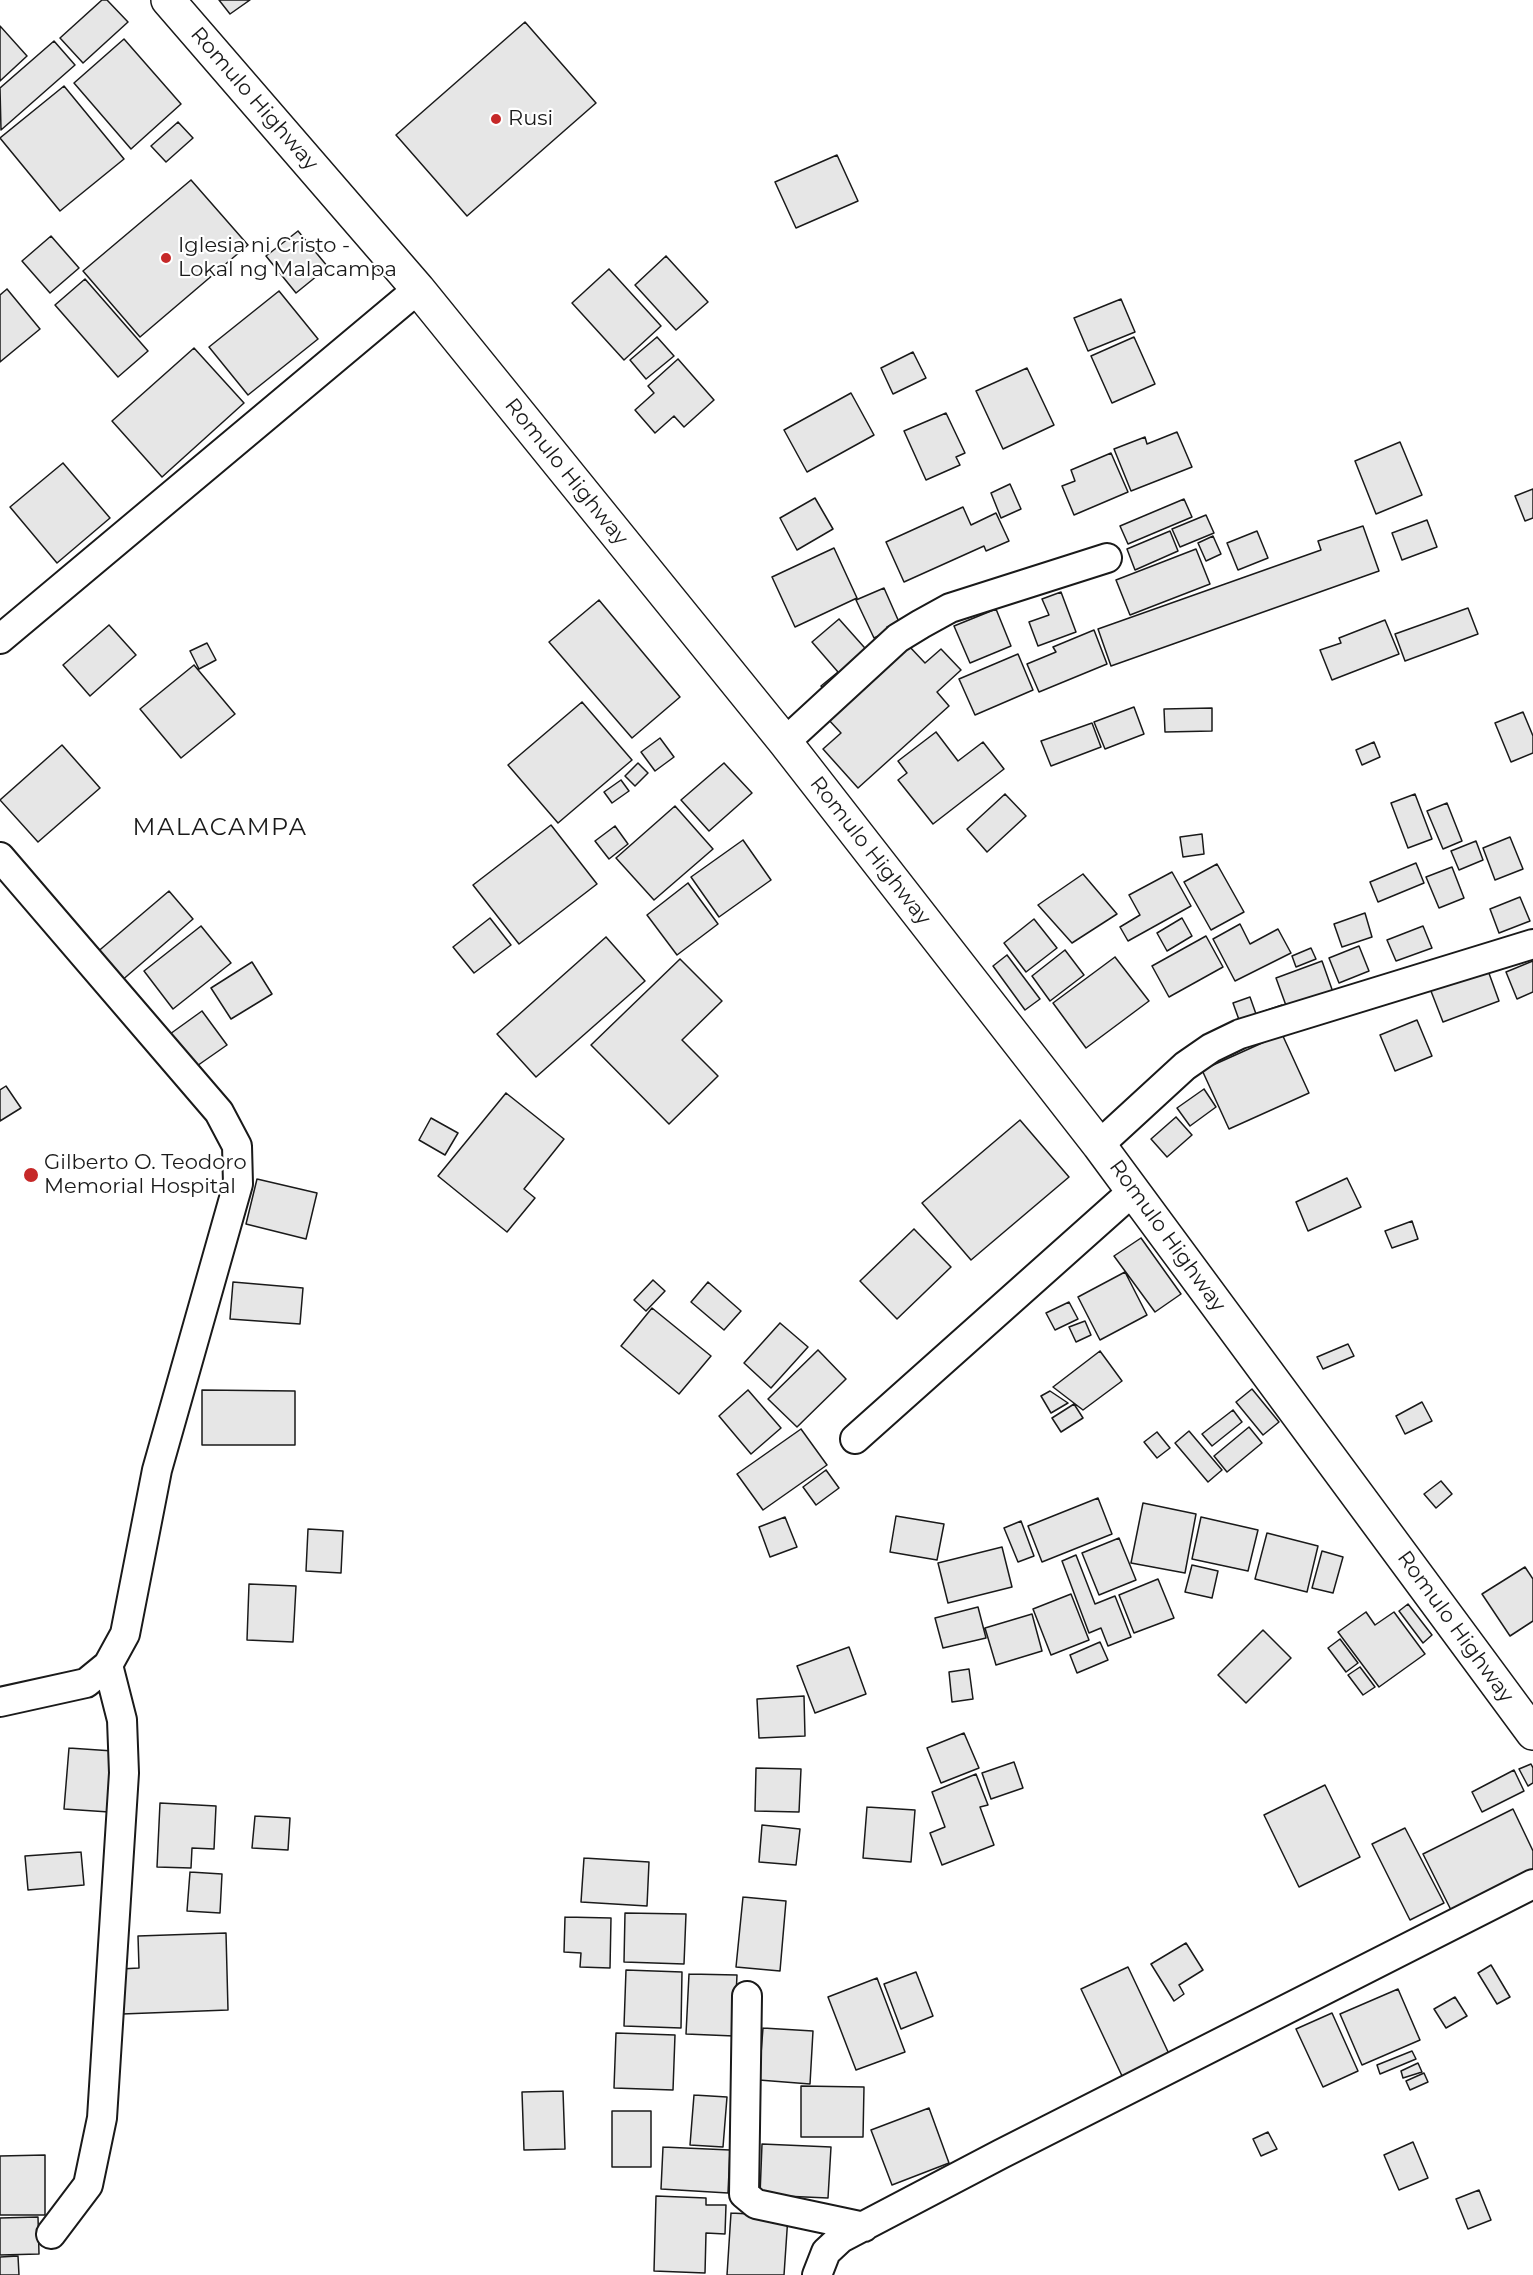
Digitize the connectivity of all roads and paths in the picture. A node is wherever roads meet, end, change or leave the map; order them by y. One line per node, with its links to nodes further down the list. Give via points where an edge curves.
1 (168, 0): 2 (highway, Romulo Highway)
2 (418, 290): 4 (street); 5 (highway, Romulo Highway)
3 (1107, 558): 5 (street, via 950,608 921,624 898,638)
4 (2, 634)
5 (785, 742): 8 (highway, Romulo Highway)
6 (0, 857): 11 (street, via 219,1112 237,1146 238,1184 157,1470 125,1634)
7 (1533, 944): 8 (street, via 1240,1034 1185,1066)
8 (1099, 1145): 9 (highway, Romulo Highway)
9 (1133, 1191): 10 (street); 13 (highway, Romulo Highway)
10 (855, 1438)
11 (108, 1665): 12 (street, via 86,1683); 17 (street, via 122,1720 124,1773 102,2118 88,2186)
12 (0, 1702)
13 (1533, 1733)
14 (1533, 1884): 16 (street)
15 (747, 1996): 16 (street, via 744,2194 756,2204)
16 (864, 2227): 18 (street, via 840,2238 826,2252)
17 (51, 2234)
18 (817, 2275)

